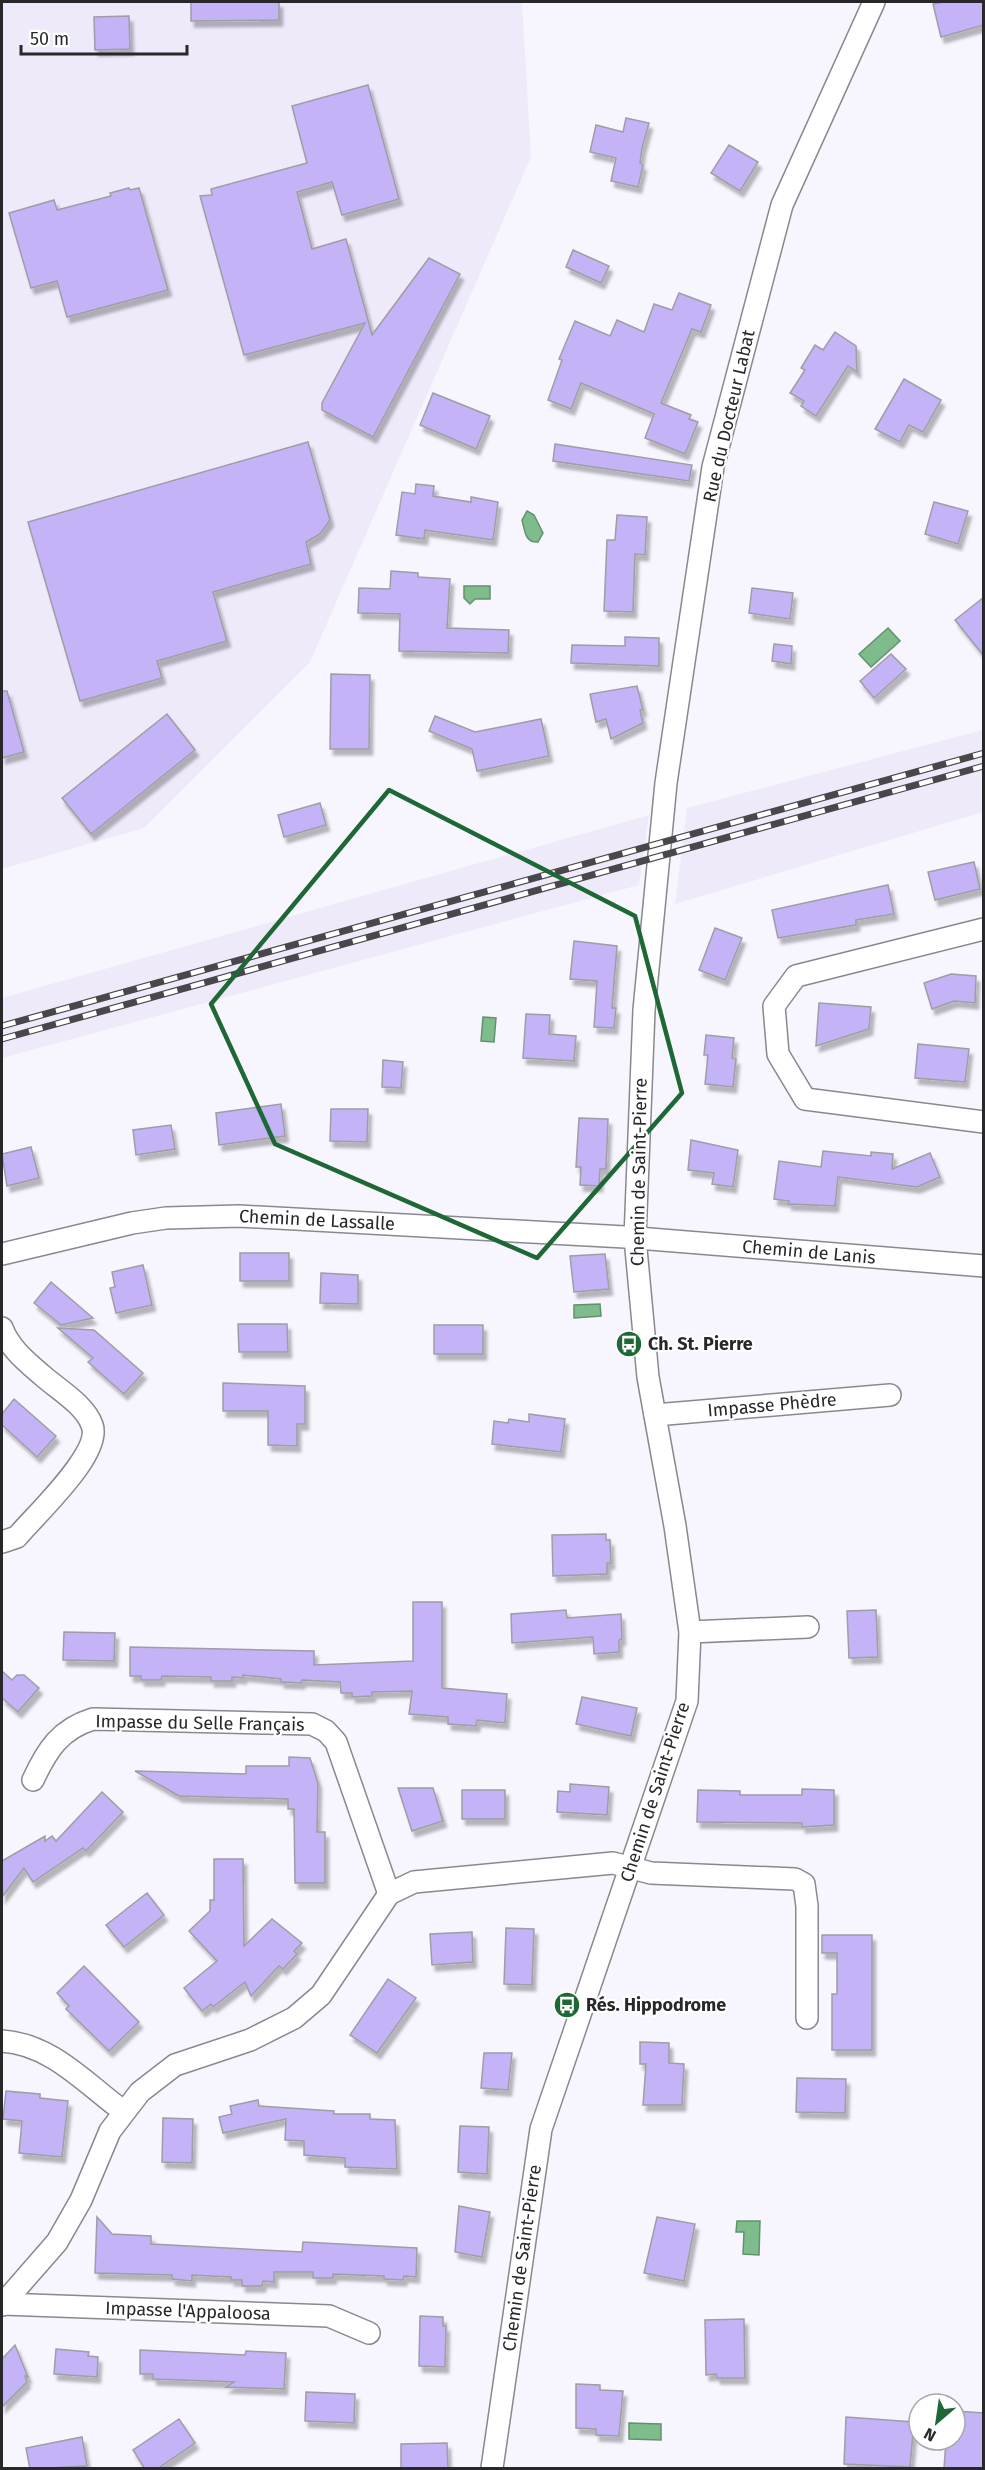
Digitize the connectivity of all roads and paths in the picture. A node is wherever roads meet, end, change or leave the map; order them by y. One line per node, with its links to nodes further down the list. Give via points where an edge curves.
1 (874, 2): 2 (street, Rue du Docteur Labat, via 784,194 713,467 666,783)
2 (656, 888): 5 (street, Chemin de Saint-Pierre, via 644,1010)
3 (984, 929): 4 (street, via 796,976 774,1006 778,1054 806,1099)
4 (984, 1122)
5 (635, 1238): 6 (street, Chemin de Lassalle, via 201,1216 132,1223); 7 (street, Chemin de Lanis); 10 (street, Chemin de Saint-Pierre, via 645,1354)
6 (2, 1254)
7 (984, 1266)
8 (2, 1328): 11 (street, via 20,1355 84,1412 94,1436 83,1461 17,1537)
9 (890, 1395): 10 (street, Impasse Phèdre)
10 (655, 1415): 13 (street, Chemin de Saint-Pierre)
11 (2, 1542)
12 (808, 1627): 13 (street)
13 (690, 1632): 15 (street, Chemin de Saint-Pierre, via 687,1701)
14 (33, 1779): 16 (street, Impasse du Selle Français, via 64,1731 93,1719 312,1724 336,1742)
15 (630, 1869): 16 (street, via 613,1863 430,1880 414,1882); 17 (street, via 795,1879 804,1884); 22 (street, Chemin de Saint-Pierre, via 541,2129)
16 (389, 1894): 19 (street, via 339,1971 310,2006 274,2030 175,2065)
17 (807, 2018)
18 (2, 2041): 19 (street, via 44,2052)
19 (123, 2111): 20 (street, via 100,2150 72,2219 41,2262)
20 (2, 2305): 21 (street, Impasse l'Appaloosa, via 330,2316)
21 (369, 2333)
22 (492, 2469)

